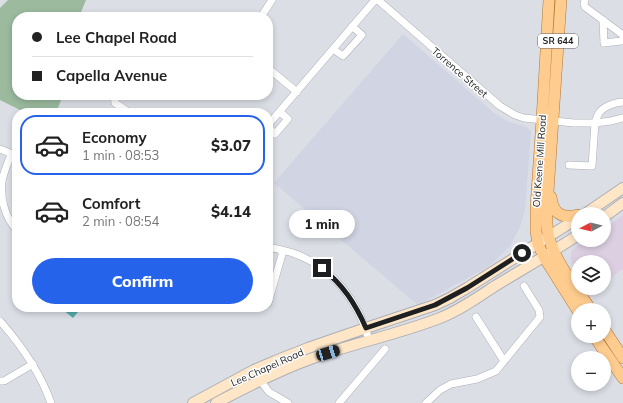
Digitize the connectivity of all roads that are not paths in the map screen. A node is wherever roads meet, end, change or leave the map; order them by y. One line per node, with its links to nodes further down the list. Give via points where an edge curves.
1 (272, 0): 7 (street)
2 (375, 0): 9 (street)
3 (378, 0): 21 (street, Torrence Street, via 500,106 524,118)
4 (550, 0): 21 (main road, Old Keene Mill Road / SR 644)
5 (561, 0): 21 (main road, Old Keene Mill Road / SR 644)
6 (585, 0): 8 (street, via 585,7)
7 (264, 12)
8 (603, 20): 10 (street); 11 (street, via 604,42)
9 (352, 26): 12 (street); 12 (street, via 362,35 343,56)
10 (623, 35)
11 (623, 39)
12 (333, 49): 14 (street)
13 (273, 72): 14 (street)
14 (296, 92): 18 (street)
15 (115, 100): 17 (street)
16 (623, 102): 22 (street, via 602,109)
17 (122, 108)
18 (280, 112): 20 (street); 23 (street, via 288,119 275,134)
19 (623, 118): 22 (street, Torrence Street)
20 (273, 120)
21 (548, 120): 22 (street, Torrence Street); 28 (main road, Old Keene Mill Road / SR 644); 38 (main road, Old Keene Mill Road / SR 644, via 536,207)
22 (595, 123): 27 (street, via 592,166)
23 (273, 132)
24 (0, 149): 25 (street)
25 (12, 154)
26 (12, 159): 35 (street, via 3,176 1,194)
27 (569, 165)
28 (549, 184): 33 (main road, via 557,213); 36 (main road, Old Keene Mill Road / SR 644)
29 (623, 188): 31 (main road)
30 (623, 203): 32 (main road)
31 (594, 207)
32 (611, 212)
33 (571, 216)
34 (571, 222): 36 (main road, Lee Chapel Road)
35 (12, 224)
36 (548, 237): 38 (main road, Lee Chapel Road); 41 (main road, Old Keene Mill Road / SR 644)
37 (571, 240): 41 (main road, Lee Chapel Road)
38 (538, 244): 42 (main road, Old Keene Mill Road / SR 644); 49 (main road, Lee Chapel Road, via 445,300 423,310)
39 (273, 248): 40 (street)
40 (283, 251): 43 (street); 49 (street, via 309,260 334,278 350,297)
41 (554, 251): 42 (main road, Lee Chapel Road); 46 (main road, Old Keene Mill Road / SR 644)
42 (544, 257): 45 (main road, Old Keene Mill Road / SR 644); 50 (main road, Lee Chapel Road, via 449,314)
43 (273, 286)
44 (524, 286): 55 (street, via 539,310 540,317)
45 (573, 303)
46 (586, 303)
47 (476, 317): 55 (street)
48 (0, 321): 56 (street)
49 (366, 328): 50 (street); 57 (main road, Lee Chapel Road)
50 (369, 340): 59 (main road, Lee Chapel Road, via 314,358)
51 (611, 340): 54 (main road)
52 (599, 343): 58 (main road)
53 (385, 349): 65 (street)
54 (623, 358)
55 (504, 361): 66 (street, via 496,371 477,379 451,384)
56 (33, 364): 60 (street); 61 (street)
57 (254, 370): 59 (street); 62 (main road, Lee Chapel Road)
58 (623, 378)
59 (260, 380): 63 (main road, Lee Chapel Road); 64 (street, via 269,392)
60 (0, 381)
61 (51, 403)
62 (193, 403)
63 (216, 403)
64 (288, 403)
65 (339, 403)
66 (426, 403)

